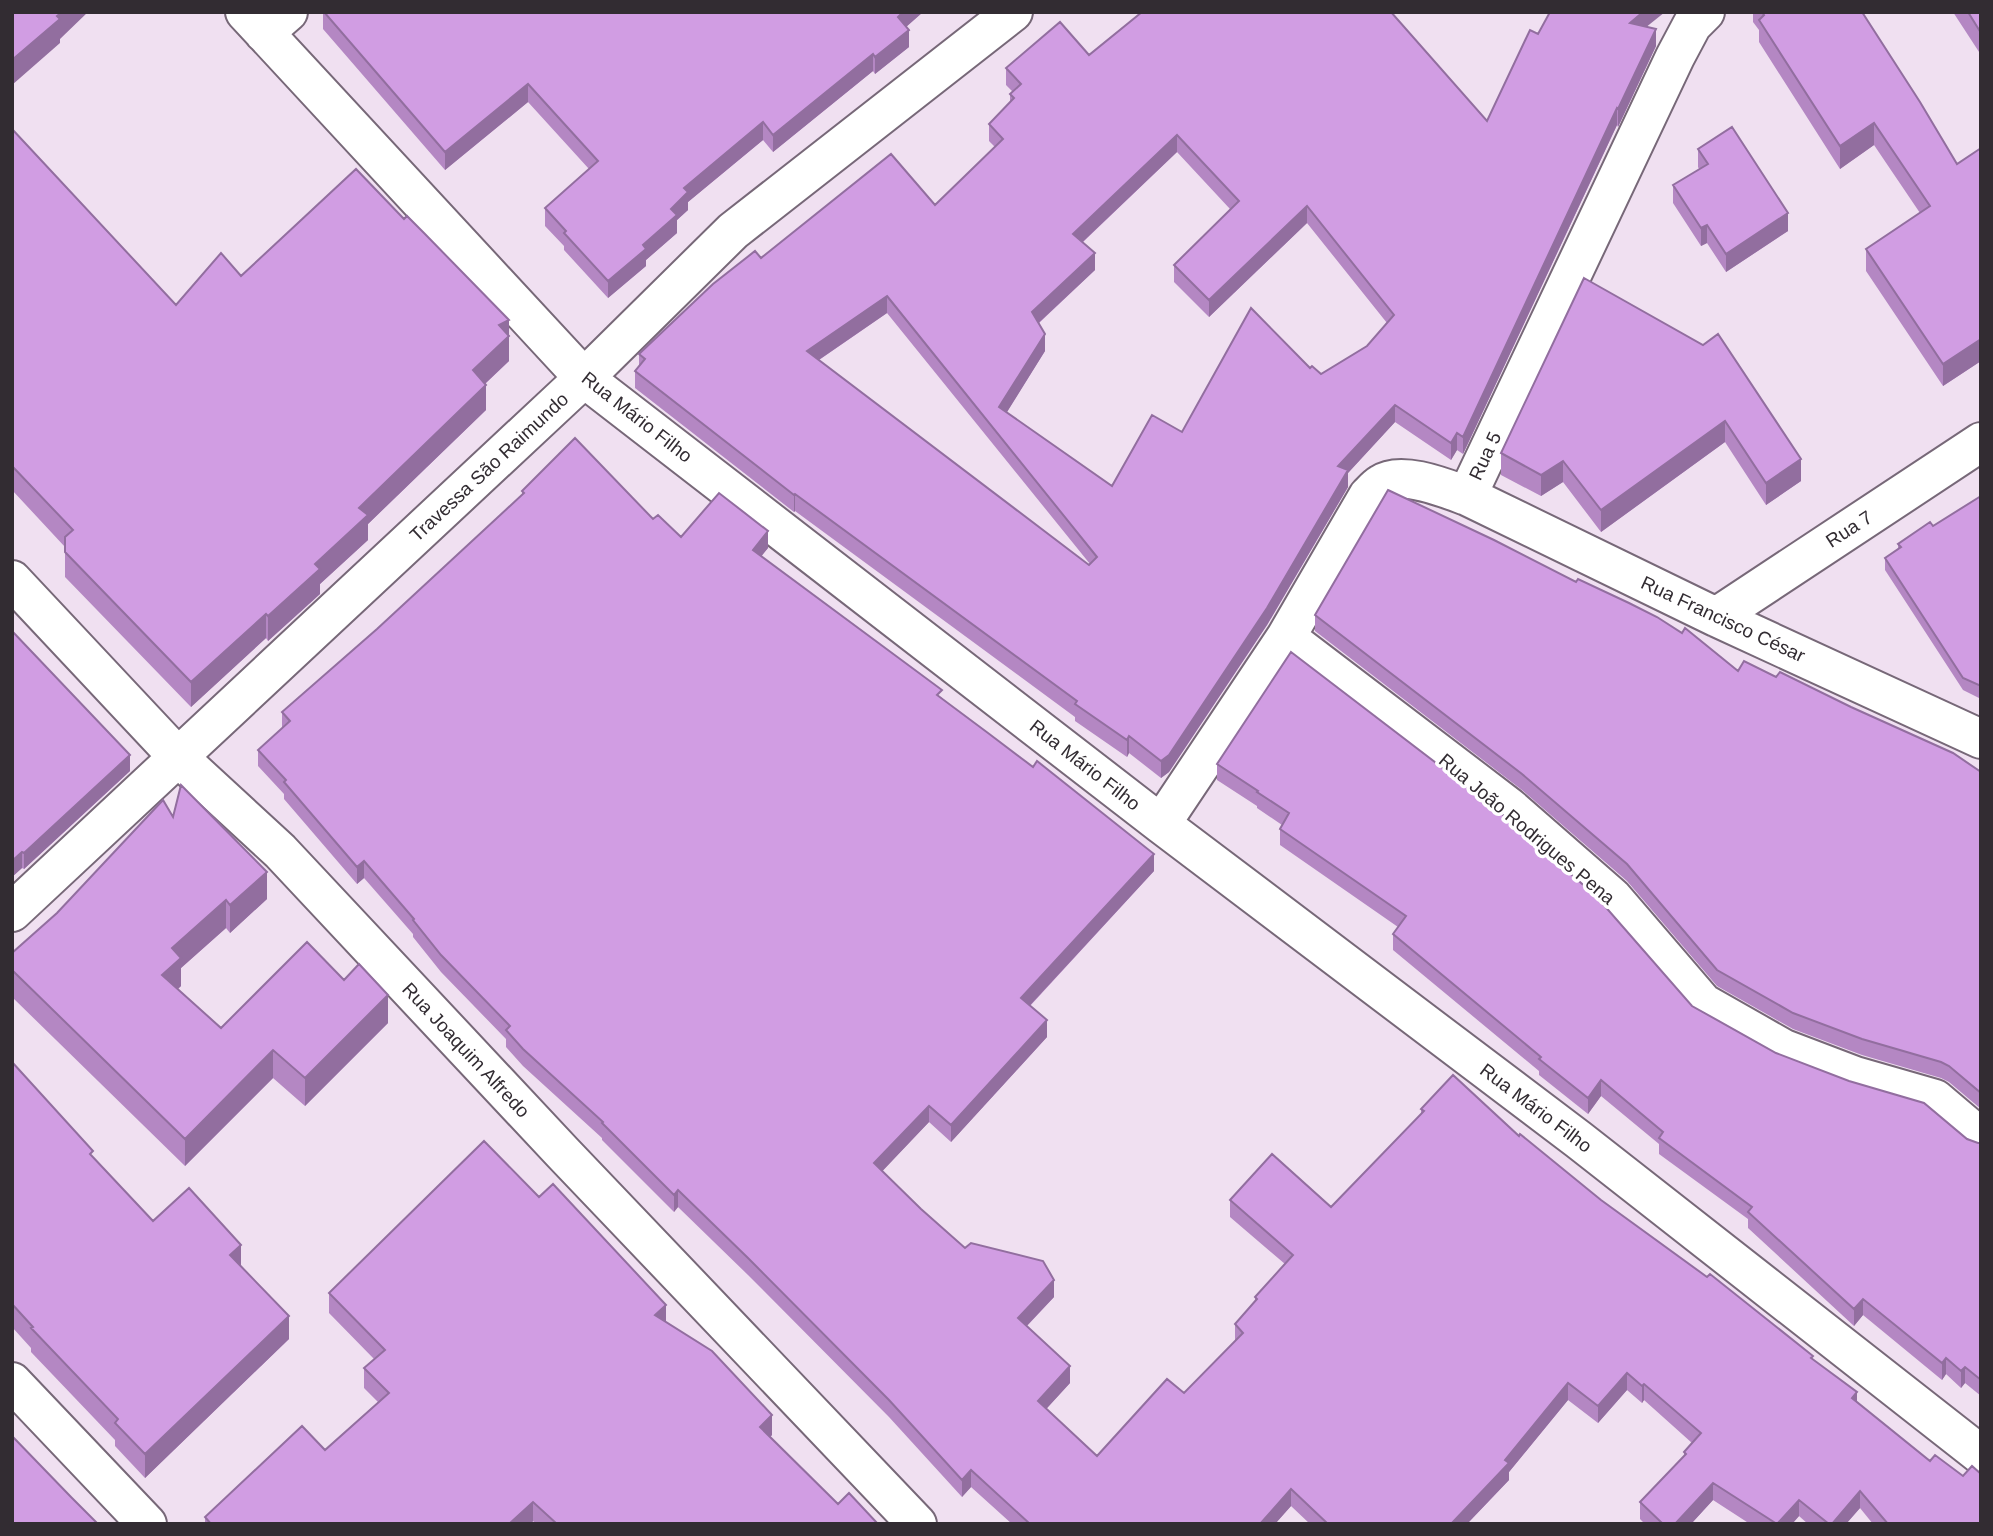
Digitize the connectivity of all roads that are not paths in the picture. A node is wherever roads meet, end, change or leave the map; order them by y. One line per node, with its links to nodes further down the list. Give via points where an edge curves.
1 (1013, 12): 4 (street, Travessa São Raimundo, via 733,231)
2 (1705, 12): 6 (street, Rua 5, via 1692,25 1675,57)
3 (266, 19): 4 (street, Rua Mário Filho)
4 (584, 378): 11 (street, Travessa São Raimundo); 12 (street, Rua Mário Filho)
5 (1981, 442): 8 (street, Rua 7)
6 (1466, 496): 8 (street, Rua Francisco César); 9 (street, Rua 5, via 1425,482 1400,479 1382,483 1368,496)
7 (12, 580): 11 (street, Rua Joaquim Alfredo)
8 (1716, 617): 10 (street, Rua Francisco César)
9 (1286, 637): 12 (street, Rua 5); 14 (street, Rua João Rodrigues Pena, via 1509,807 1612,897 1703,1003 1784,1049 1854,1076 1935,1099)
10 (1981, 738)
11 (178, 757): 13 (street, Travessa São Raimundo); 18 (street, Rua Joaquim Alfredo, via 279,851)
12 (1161, 824): 16 (street, Rua Mário Filho, via 1579,1140)
13 (12, 912)
14 (1981, 1138)
15 (12, 1382): 17 (street)
16 (1981, 1455)
17 (147, 1524)
18 (917, 1524)

